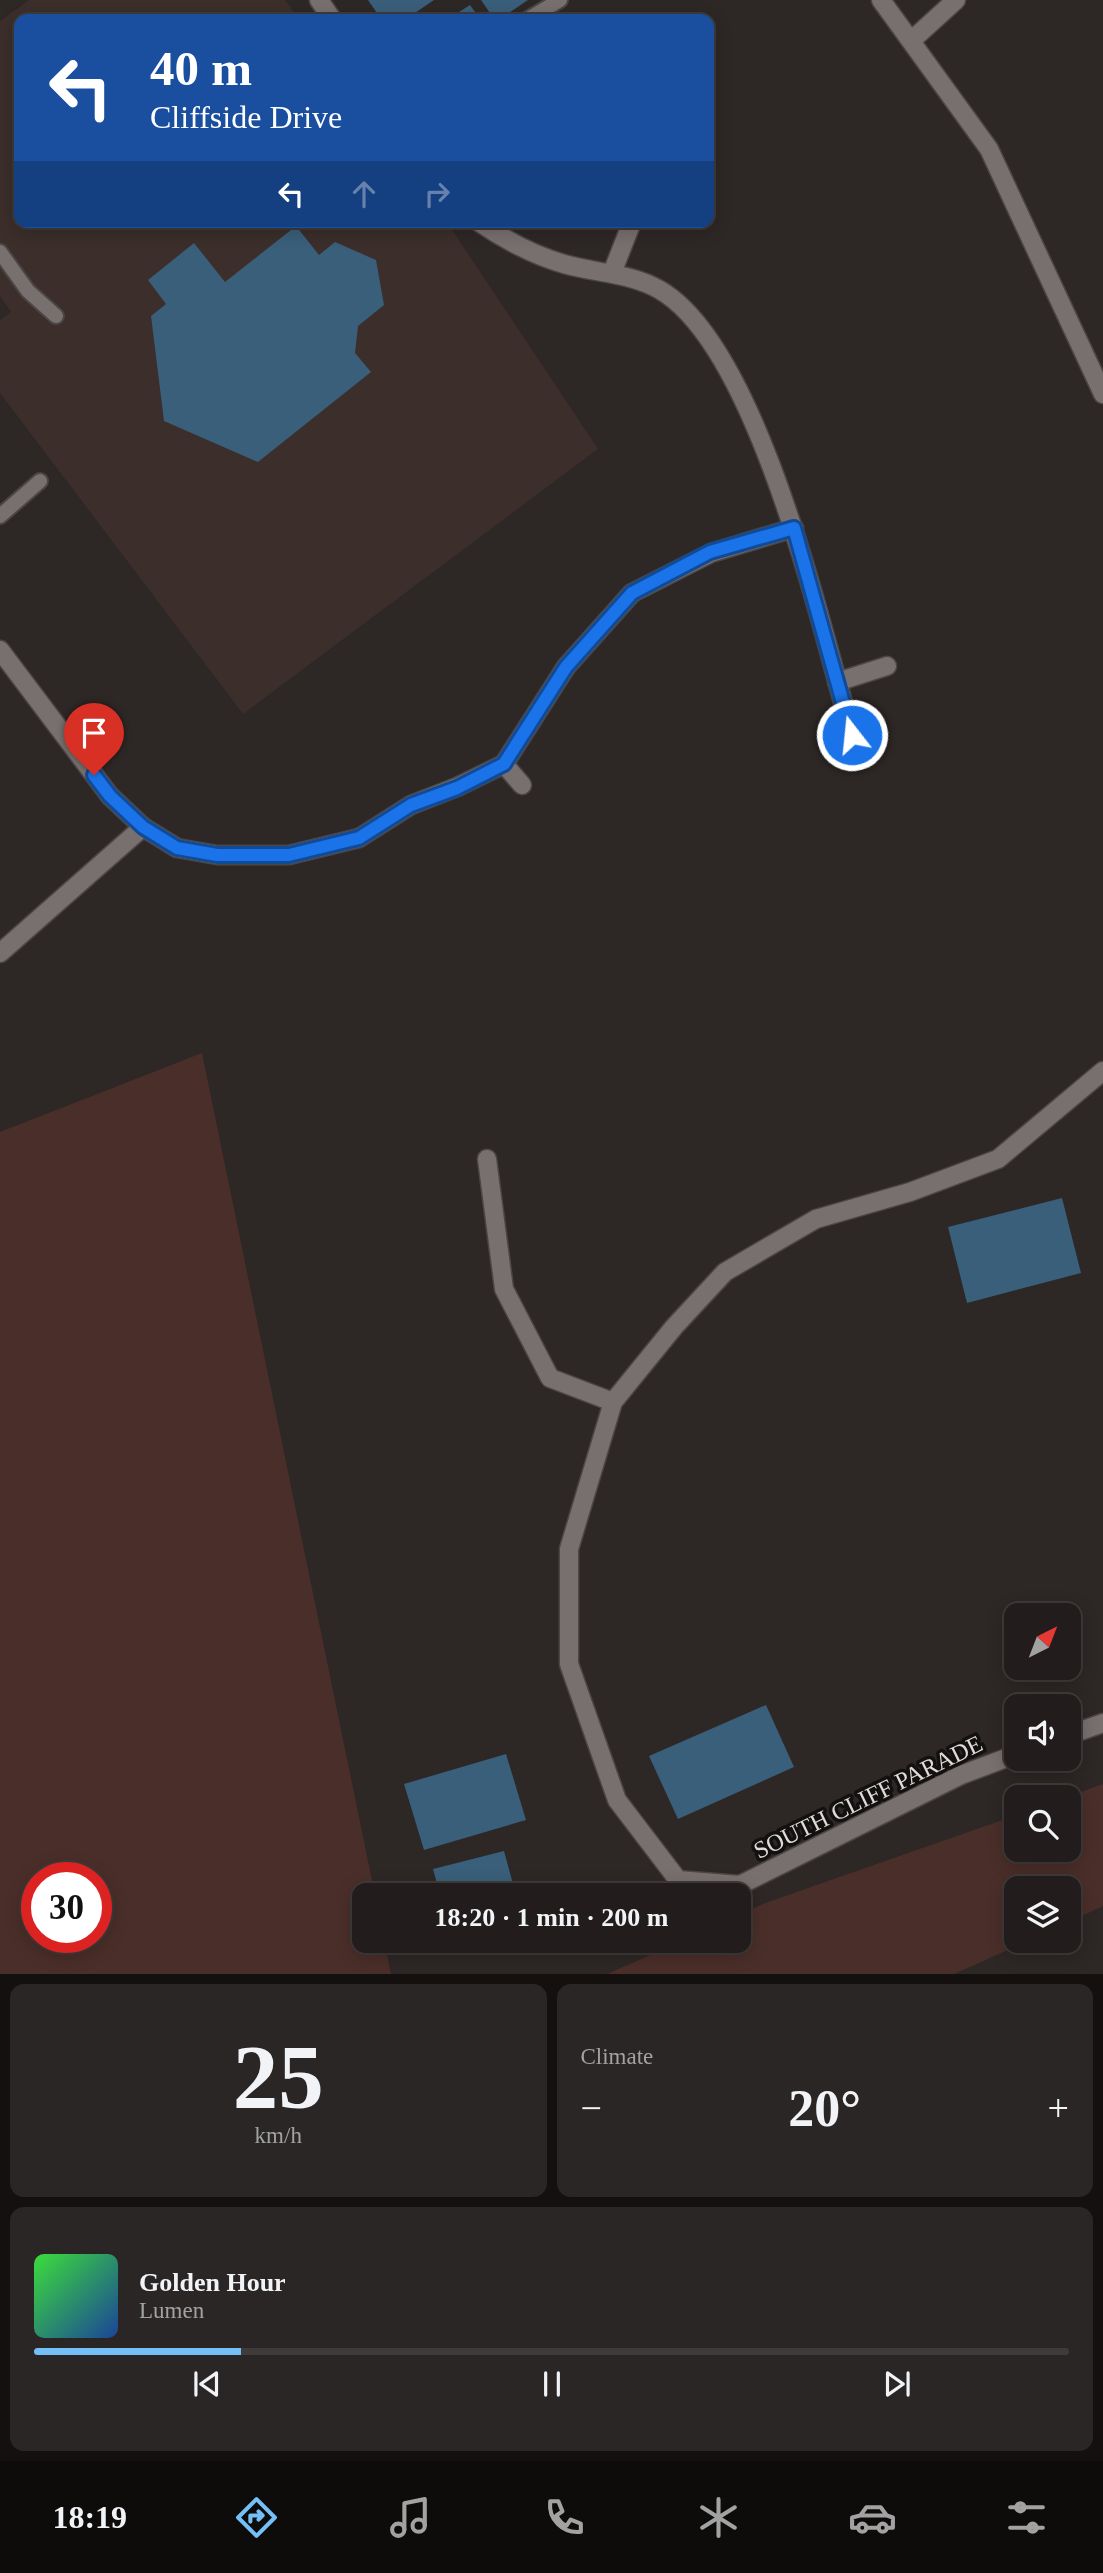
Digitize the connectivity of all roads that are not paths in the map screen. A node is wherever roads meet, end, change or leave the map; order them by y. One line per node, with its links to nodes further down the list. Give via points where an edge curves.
1 (560, 0): 4 (lane)
2 (881, 0): 5 (street)
3 (956, 0): 5 (street)
4 (536, 14)
5 (912, 40): 11 (street, via 989,149)
6 (489, 228): 9 (street, via 520,247 564,264)
7 (630, 228): 9 (street)
8 (0, 252): 10 (lane, via 28,291)
9 (612, 273): 14 (street, via 659,289 690,312 726,367 760,436)
10 (56, 316)
11 (1103, 394)
12 (40, 481): 13 (lane)
13 (0, 516)
14 (794, 528): 17 (street); 19 (street, via 710,552 632,593 566,667)
15 (0, 650): 21 (street, via 110,796)
16 (887, 666): 17 (street)
17 (837, 682): 18 (street)
18 (852, 735)
19 (504, 764): 20 (street); 21 (street, via 411,805 359,838 289,855 217,855 177,848)
20 (522, 785)
21 (143, 827): 22 (street)
22 (0, 953)
23 (1103, 1071): 25 (street, via 999,1160 817,1219 726,1272)
24 (487, 1159): 25 (street, via 504,1289 550,1378)
25 (613, 1402): 28 (street, SOUTH CLIFF PARADE, via 569,1549 569,1664 617,1800 678,1880 740,1885 961,1775)
26 (1103, 1723): 27 (street)
27 (1081, 1731)
28 (1004, 1759)

